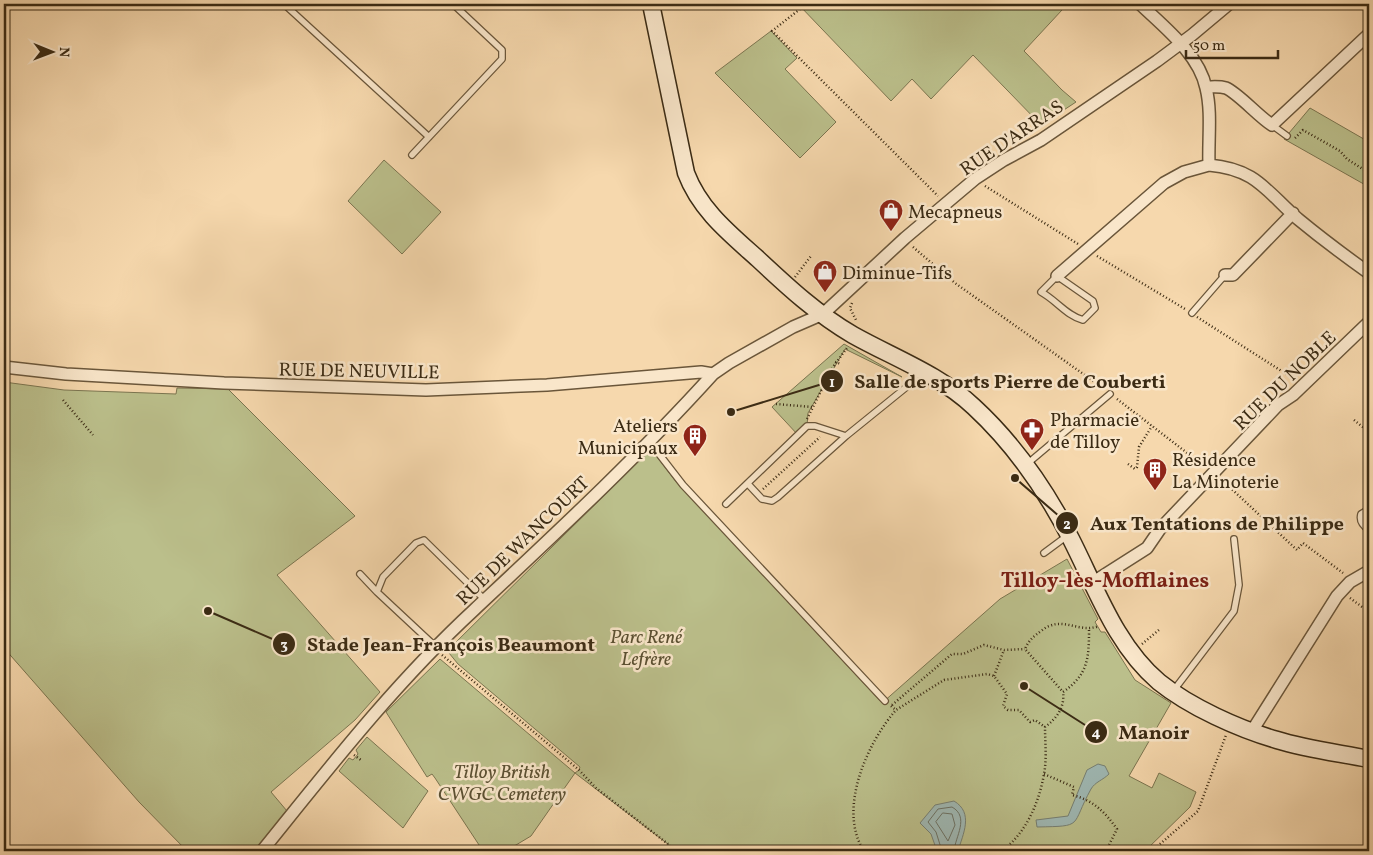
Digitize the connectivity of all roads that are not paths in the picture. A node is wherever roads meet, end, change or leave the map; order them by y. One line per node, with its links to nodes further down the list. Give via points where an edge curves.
1 (284, 4): 11 (lane)
2 (453, 4): 11 (lane, via 502,50 502,59)
3 (651, 4): 19 (street, via 692,188 713,218 811,308)
4 (1140, 4): 7 (street)
5 (1229, 4): 7 (street, RUE D'ARRAS)
6 (1369, 34): 9 (street)
7 (1180, 44): 8 (street, via 1200,70); 19 (street, RUE D'ARRAS, via 1041,140 975,179)
8 (1206, 88): 9 (street, via 1228,89 1257,116); 13 (street)
9 (1272, 125): 10 (lane)
10 (1287, 136)
11 (429, 137): 12 (lane)
12 (412, 155)
13 (1209, 165): 14 (street, via 1227,166 1249,175); 17 (street, via 1184,172 1164,183)
14 (1293, 213): 15 (street); 16 (street, via 1233,275)
15 (1369, 273)
16 (1225, 275): 18 (lane)
17 (1057, 276): 17 (lane, via 1040,292 1075,318 1083,320 1095,308 1093,300)
18 (1192, 313)
19 (823, 314): 22 (street, via 855,336); 23 (street, RUE DE WANCOURT, via 793,327)
20 (1369, 322): 37 (street, RUE DU NOBLE, via 1278,405 1160,529 1147,548)
21 (4, 367): 23 (street, RUE DE NEUVILLE, via 84,375 392,390 537,386 701,372)
22 (920, 370): 25 (lane, via 909,384); 27 (street, via 938,379 972,406)
23 (713, 374): 26 (street, RUE DE WANCOURT)
24 (1110, 394): 27 (lane)
25 (846, 436): 28 (lane, via 807,426); 28 (lane, via 772,501 758,495)
26 (649, 441): 39 (street, RUE DE WANCOURT); 42 (lane, via 683,484)
27 (1025, 464): 32 (street)
28 (748, 484): 29 (lane)
29 (726, 504)
30 (1369, 509): 31 (lane, via 1361,514 1360,519)
31 (1369, 530)
32 (1068, 534): 34 (lane); 37 (street)
33 (1234, 539): 41 (lane, via 1239,585 1234,611)
34 (1044, 553)
35 (1369, 571): 43 (street, via 1350,582 1337,596)
36 (360, 574): 38 (lane)
37 (1092, 583): 41 (street, via 1133,653 1147,671)
38 (378, 592): 39 (lane, via 383,577 416,542 424,540); 40 (lane)
39 (485, 600): 40 (street, RUE DE WANCOURT)
40 (436, 648): 45 (street, RUE DE WANCOURT, via 370,720)
41 (1172, 692): 43 (street)
42 (885, 701)
43 (1252, 731): 44 (street, via 1278,741)
44 (1369, 759)
45 (262, 851)

